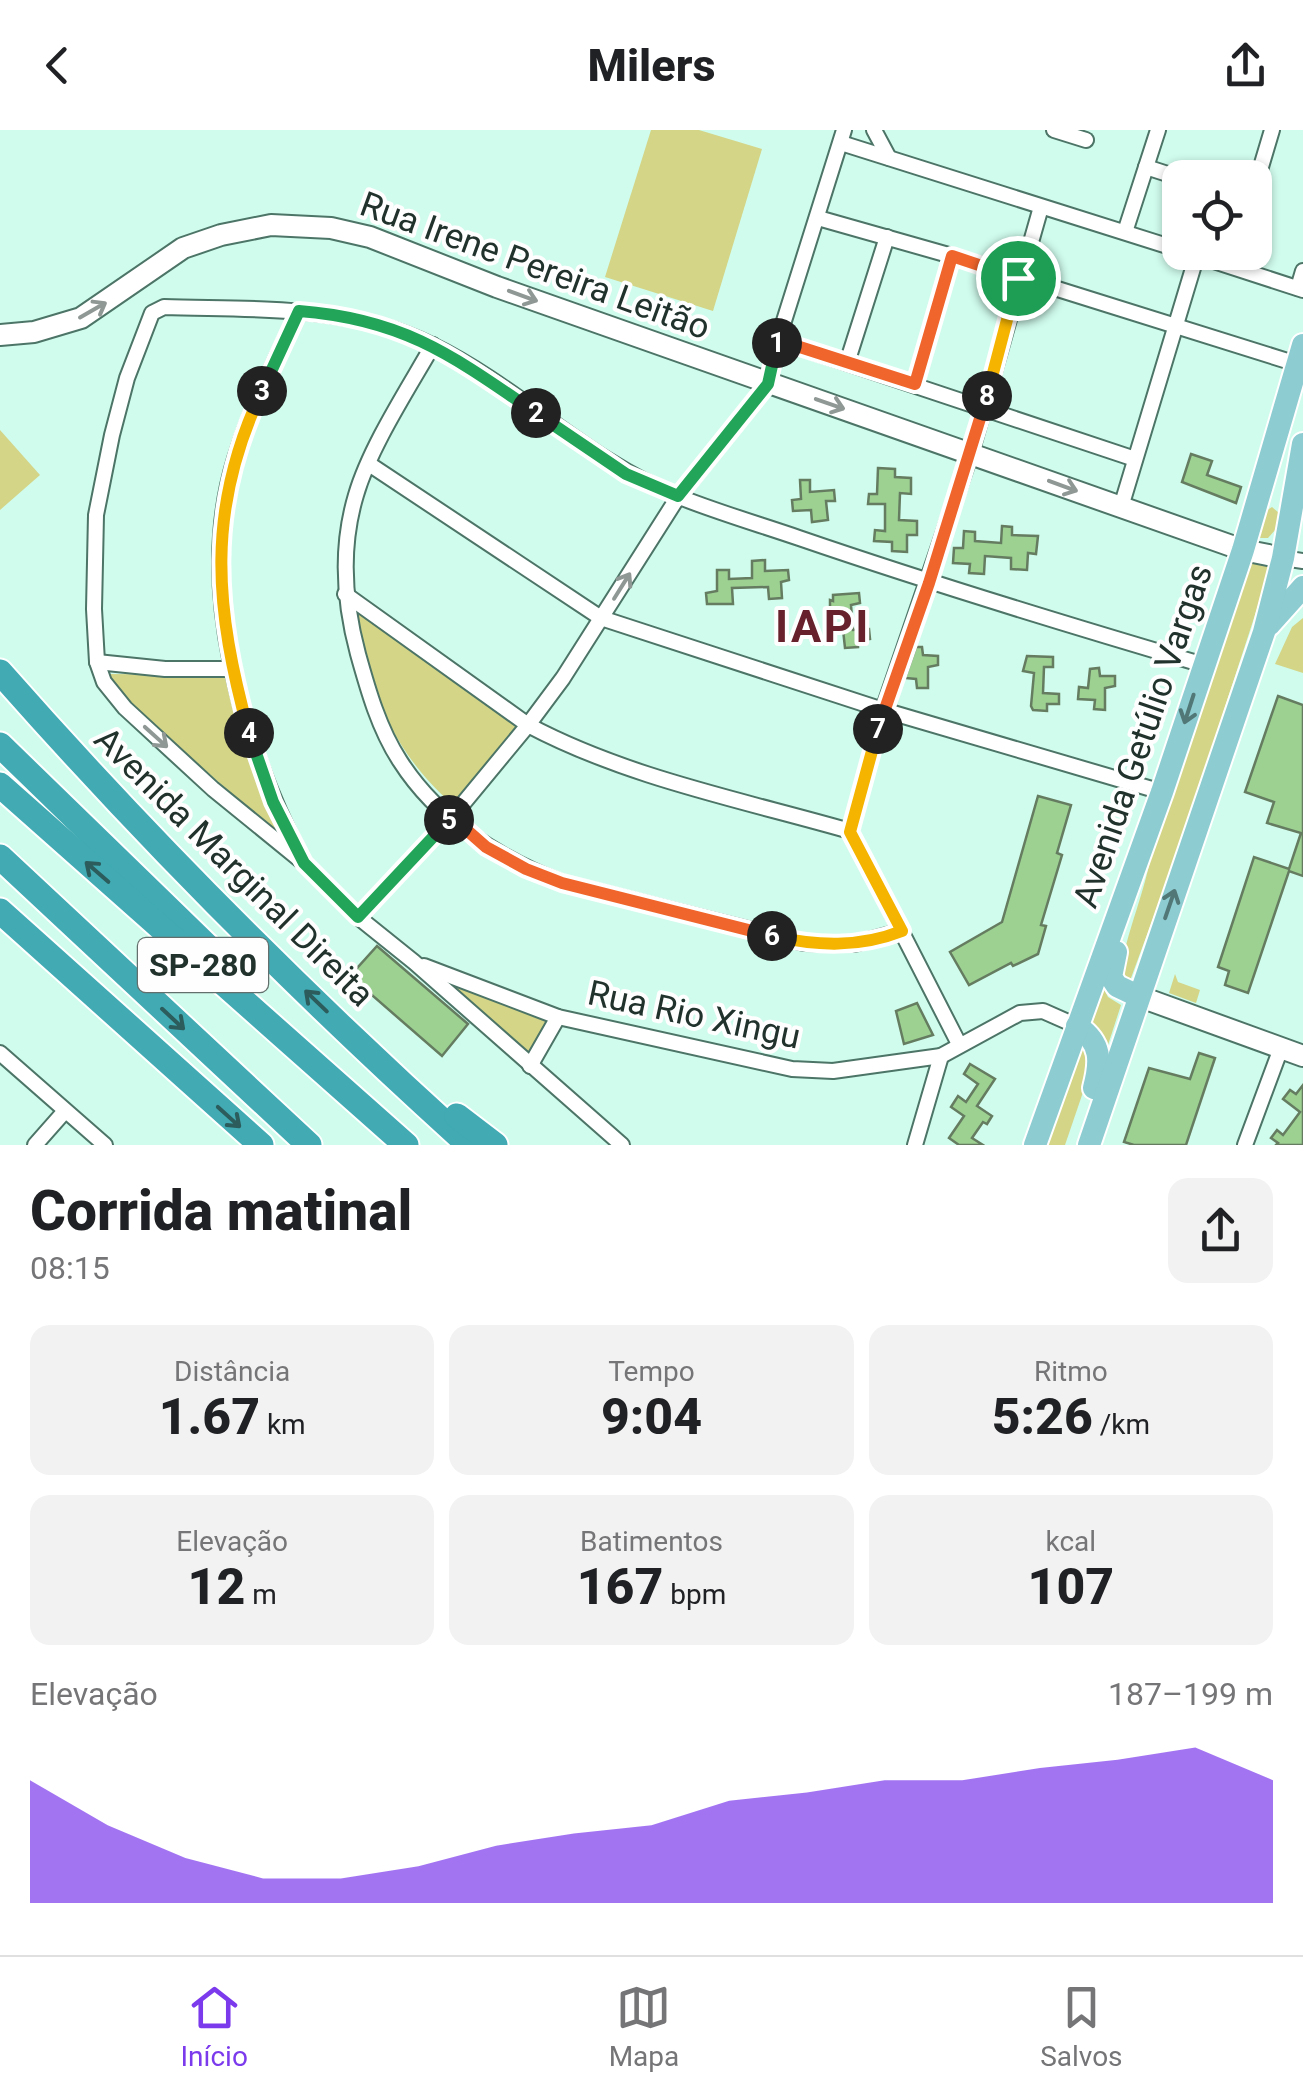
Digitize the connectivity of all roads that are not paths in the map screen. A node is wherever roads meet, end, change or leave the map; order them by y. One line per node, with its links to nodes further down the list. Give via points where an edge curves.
1 (874, 130): 7 (street)
2 (1054, 130): 6 (street)
3 (1158, 130): 9 (street)
4 (1268, 131): 8 (street)
5 (843, 137): 7 (street); 12 (street)
6 (1086, 140)
7 (890, 158): 11 (street)
8 (1261, 160)
9 (1146, 167): 10 (street); 13 (street)
10 (1162, 172)
11 (1041, 207): 13 (street); 20 (street)
12 (818, 218): 14 (street); 25 (street)
13 (1125, 232): 15 (street)
14 (887, 237): 16 (street); 28 (street)
15 (1162, 244)
16 (952, 256): 20 (street); 30 (street)
17 (1189, 270): 23 (street)
18 (1258, 270): 21 (street)
19 (1303, 271): 21 (street)
20 (1018, 278): 23 (street); 31 (street)
21 (1300, 289)
22 (299, 311): 26 (street, via 387,326); 47 (street, via 164,306 152,312 103,469 96,515); 49 (street, via 249,418 223,515 220,582)
23 (1175, 328): 27 (street); 34 (street)
24 (0, 335): 29 (street, Rua Irene Pereira Leitão, one-way to 29, via 81,318 183,248 220,235 271,225 316,227 370,237)
25 (778, 340): 28 (street); 29 (street)
26 (433, 345): 35 (street); 36 (street, via 626,474)
27 (1300, 355): 39 (main road, Avenida Getúlio Vargas)
28 (847, 362): 30 (street)
29 (768, 384): 33 (street, Rua Irene Pereira Leitão, one-way to 33); 36 (street)
30 (915, 384): 31 (street)
31 (984, 409): 33 (street); 34 (street)
32 (1303, 444): 37 (main road)
33 (971, 453): 38 (street, Rua Irene Pereira Leitão, one-way to 38); 42 (street)
34 (1135, 459): 38 (street)
35 (369, 464): 44 (street, via 348,535); 45 (street)
36 (678, 496): 42 (street); 45 (street, one-way to 36)
37 (1298, 496): 39 (main road); 41 (main road)
38 (1121, 507): 40 (street, Rua Irene Pereira Leitão)
39 (1255, 508): 40 (main road, Avenida Getúlio Vargas)
40 (1243, 550): 41 (street, Rua Irene Pereira Leitão); 48 (main road, Avenida Getúlio Vargas)
41 (1293, 560): 46 (main road)
42 (929, 583): 48 (street); 51 (street)
43 (1303, 586): 46 (main road)
44 (345, 594): 52 (street); 56 (street, via 380,722 400,762)
45 (601, 618): 51 (street); 52 (street)
46 (1264, 632): 65 (main road, one-way to 46)
47 (97, 662): 49 (street); 59 (street, one-way to 59, via 125,708)
48 (1204, 665): 55 (main road, Avenida Getúlio Vargas, one-way to 55)
49 (234, 669): 59 (street, via 254,754)
50 (0, 672): 74 (highway, Avenida Marginal Direita, one-way to 50, via 172,859)
51 (883, 710): 55 (street); 57 (street)
52 (528, 724): 56 (street); 57 (street, via 607,761)
53 (0, 745): 75 (highway, via 324,1056)
54 (0, 785): 75 (highway, SP-280, one-way to 54)
55 (1162, 792): 60 (main road, Avenida Getúlio Vargas)
56 (452, 817): 62 (street); 63 (street, via 526,869 728,926 804,943 854,944)
57 (850, 832): 63 (street)
58 (0, 857): 80 (highway, SP-280, one-way to 80)
59 (304, 863): 62 (street)
60 (1122, 905): 65 (main road, via 1125,920 1111,976); 67 (main road, Avenida Getúlio Vargas)
61 (0, 911): 79 (highway, one-way to 79)
62 (358, 917): 64 (street)
63 (902, 931): 68 (street)
64 (414, 962): 66 (street, Rua Rio Xingu); 73 (street)
65 (1138, 996): 69 (street); 88 (main road)
66 (558, 1017): 71 (street, Rua Rio Xingu, via 792,1069 833,1071); 73 (street)
67 (1078, 1026): 68 (street, Rua Rio Xingu, via 1044,1012 1020,1013); 86 (main road, Avenida Getúlio Vargas); 87 (main road, via 1100,1059)
68 (959, 1044): 71 (street, Rua Rio Xingu)
69 (1281, 1048): 72 (street); 89 (street)
70 (0, 1053): 76 (street)
71 (941, 1056): 85 (street)
72 (1303, 1056)
73 (530, 1066): 84 (street)
74 (386, 1070): 82 (highway, Avenida Marginal Direita); 83 (highway)
75 (352, 1097): 81 (highway, SP-280)
76 (65, 1110): 77 (street); 78 (street)
77 (35, 1145)
78 (105, 1145)
79 (261, 1145)
80 (309, 1145)
81 (406, 1145)
82 (469, 1145)
83 (495, 1145)
84 (622, 1145)
85 (914, 1145)
86 (1035, 1145)
87 (1078, 1145)
88 (1089, 1145)
89 (1245, 1145)

